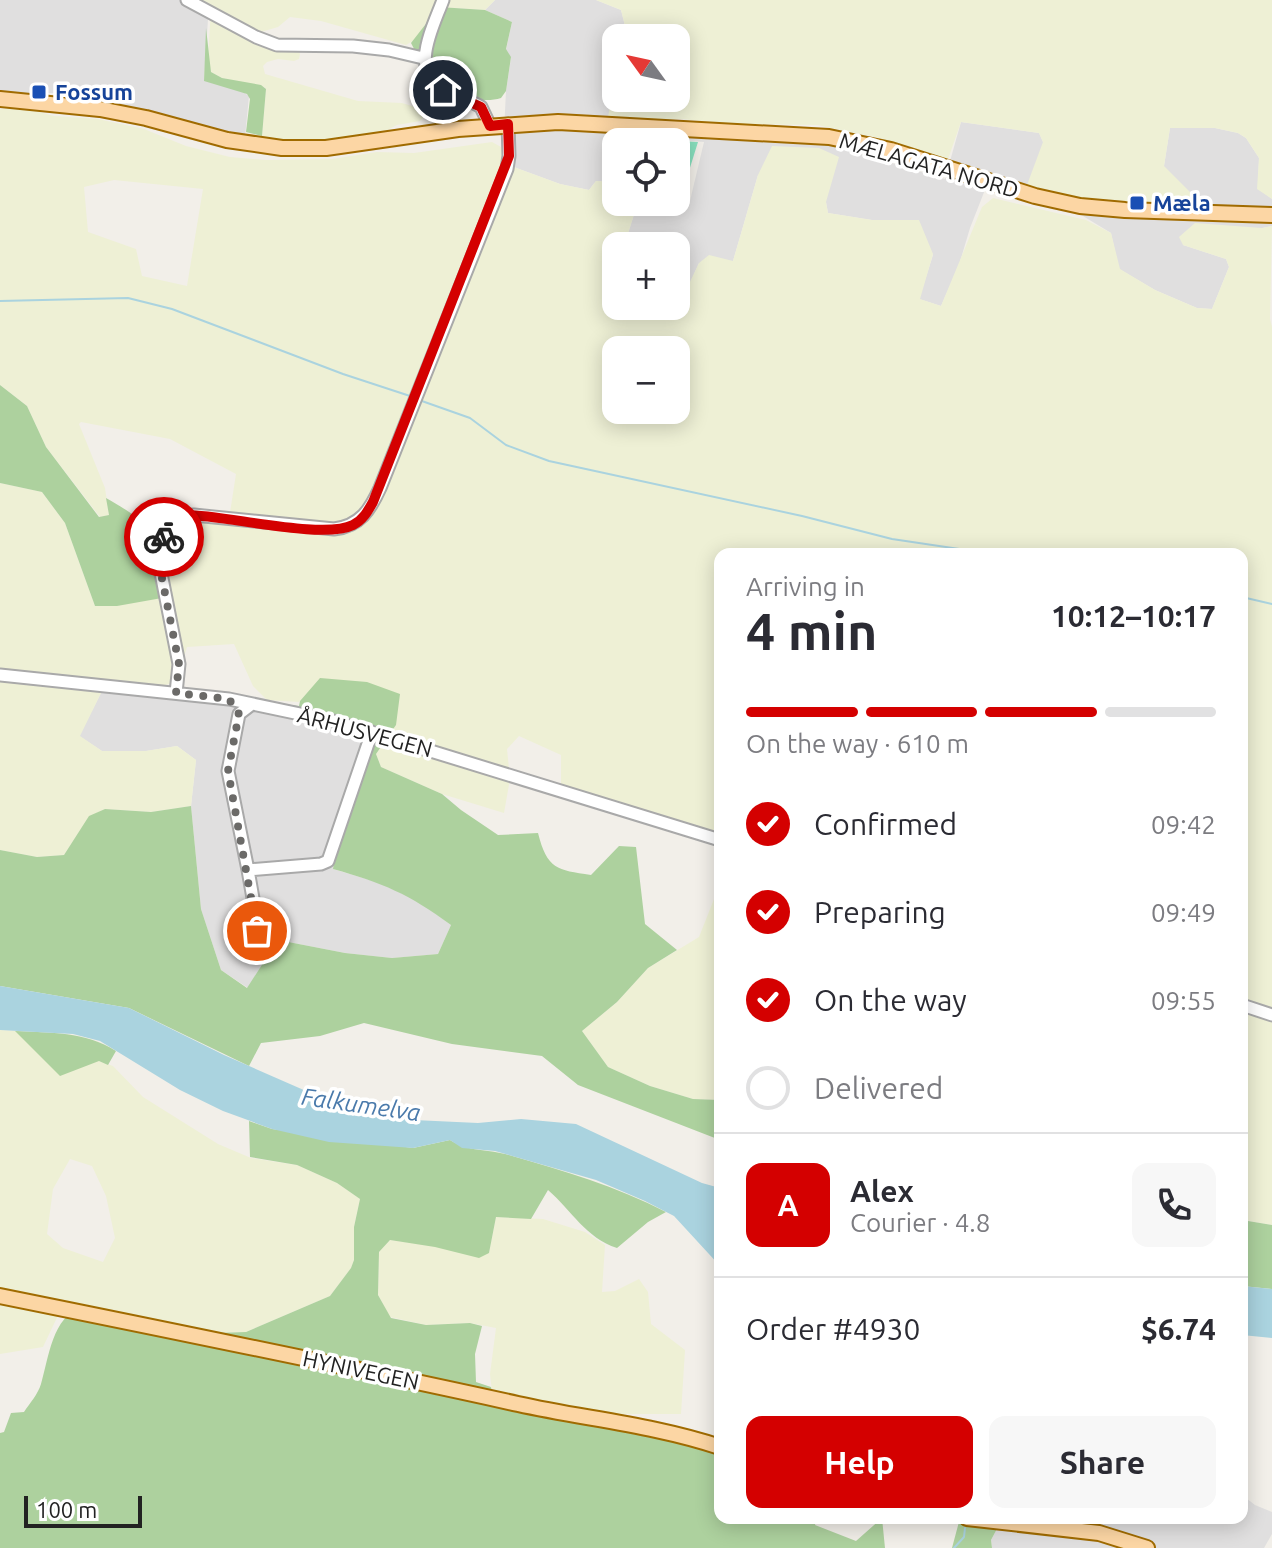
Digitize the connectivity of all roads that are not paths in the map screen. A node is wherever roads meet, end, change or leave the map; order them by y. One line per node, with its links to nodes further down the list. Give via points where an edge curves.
1 (187, 0): 3 (street, via 277,45 353,46)
2 (443, 0): 3 (street)
3 (423, 58): 6 (street, via 434,83 481,107)
4 (0, 99): 6 (main road, MÆLAGATA NORD, via 112,111 282,148 353,145)
5 (508, 124): 6 (main road, MÆLAGATA NORD); 7 (main road, MÆLAGATA NORD, via 601,123 829,137 1080,206); 9 (street, via 507,169 373,502 362,518 326,529 187,515 169,525 157,553 179,664)
6 (490, 126)
7 (1272, 215)
8 (0, 675): 9 (street, ÅRHUSVEGEN)
9 (176, 693): 10 (street, ÅRHUSVEGEN)
10 (229, 699): 11 (street, ÅRHUSVEGEN); 12 (street)
11 (252, 704): 12 (street); 13 (street, ÅRHUSVEGEN)
12 (239, 714): 15 (street, via 228,771)
13 (372, 732): 14 (street, ÅRHUSVEGEN); 15 (street, via 328,861)
14 (714, 838)
15 (248, 870): 16 (street, via 257,921)
16 (255, 945)
17 (1248, 1007): 18 (street)
18 (1272, 1015)
19 (0, 1296): 20 (main road, HYNIVEGEN, via 662,1430)
20 (714, 1445)
21 (1020, 1524): 22 (main road, via 1099,1533)
22 (1147, 1548)

